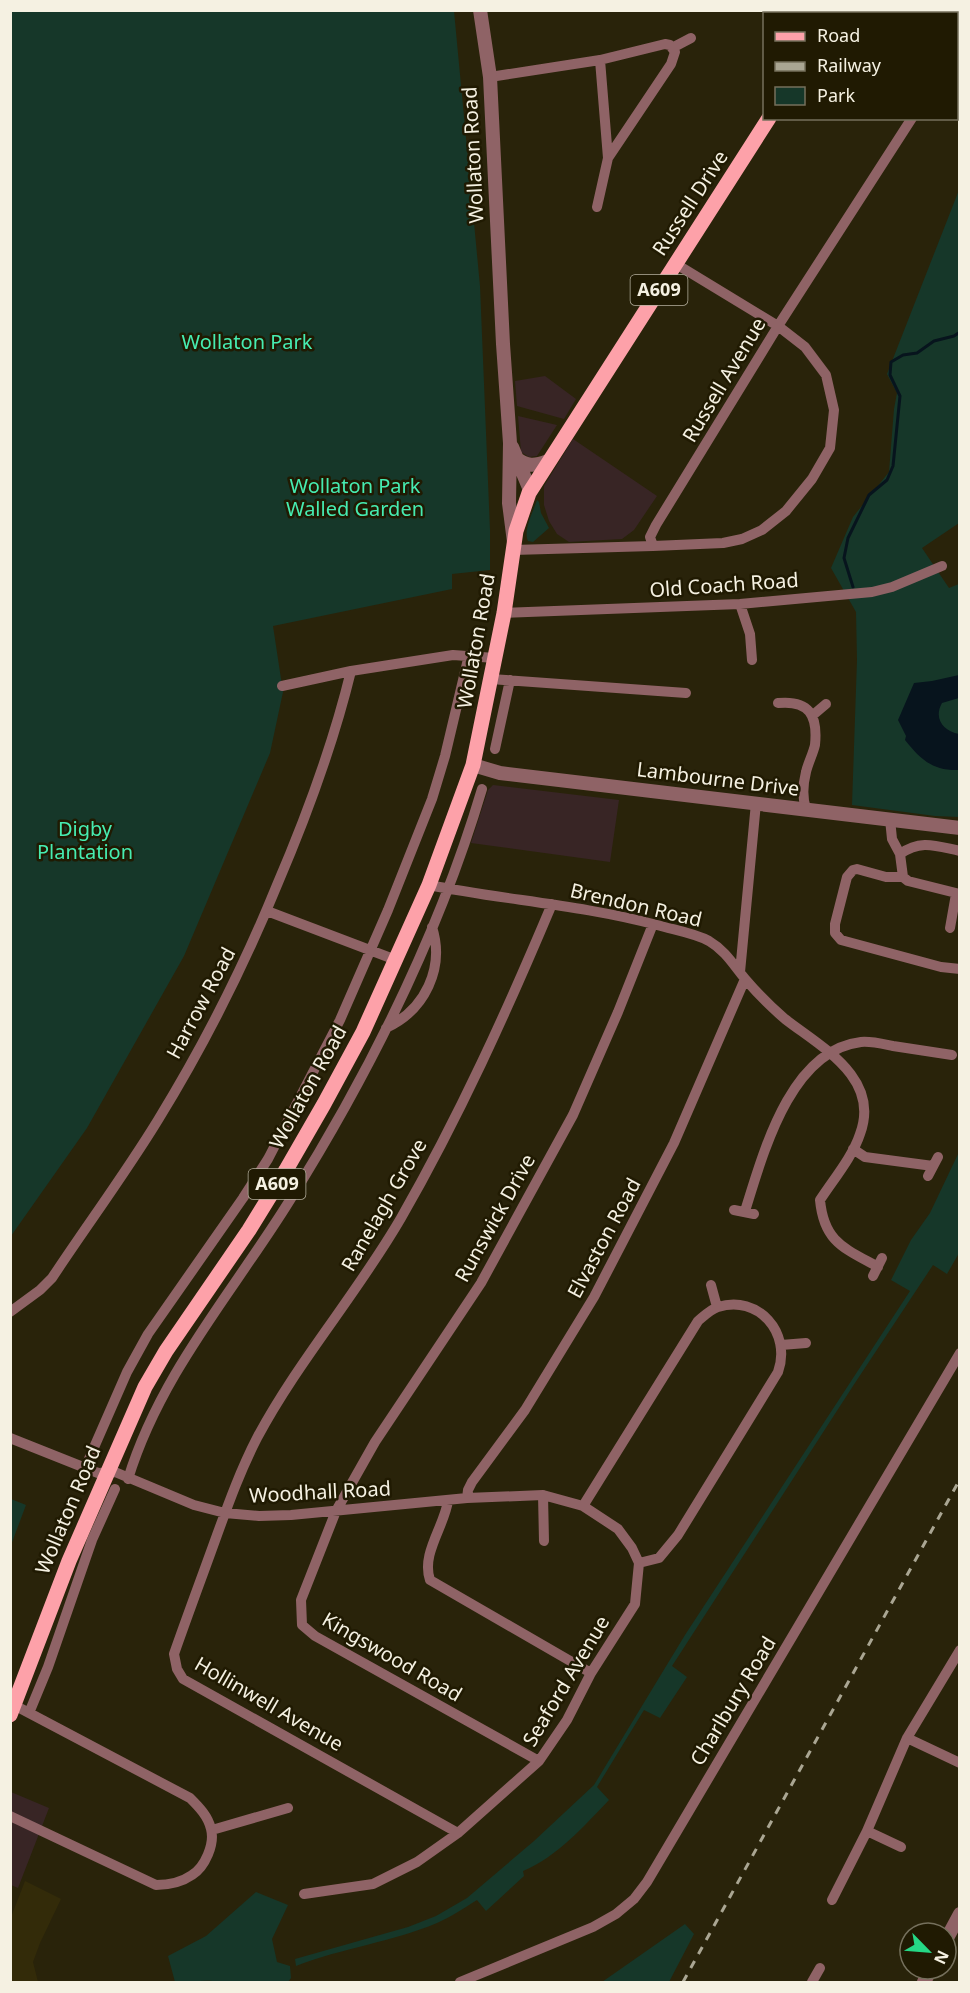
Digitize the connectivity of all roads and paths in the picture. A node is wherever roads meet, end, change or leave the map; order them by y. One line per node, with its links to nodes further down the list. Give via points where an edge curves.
1 (480, 10): 5 (street, Wollaton Road)
2 (691, 38): 3 (street)
3 (672, 48): 4 (street, via 665,44); 8 (street, via 675,52 671,64)
4 (600, 60): 5 (street); 8 (street)
5 (490, 77): 12 (street, Wollaton Road)
6 (768, 120): 10 (main road, Russell Drive / A609)
7 (911, 120): 11 (street, Russell Avenue)
8 (608, 158): 9 (street)
9 (597, 207)
10 (676, 264): 11 (street); 14 (main road, Russell Drive / A609)
11 (778, 327): 17 (street, Russell Avenue, via 656,525 650,537); 17 (street, via 805,347 826,375 834,410 830,448 821,464 786,511 762,530 723,543)
12 (510, 442): 13 (street, Wollaton Road); 15 (street, Wollaton Road)
13 (516, 458): 14 (street, via 530,465); 16 (street, Wollaton Road)
14 (548, 462): 16 (main road, Wollaton Road / A609)
15 (509, 488): 16 (street, via 522,495); 18 (street, Wollaton Road)
16 (530, 491): 18 (main road, Wollaton Road / A609, via 519,518)
17 (653, 546): 18 (street)
18 (514, 547): 21 (main road, Wollaton Road / A609)
19 (942, 566): 20 (street, Old Coach Road, via 872,592)
20 (740, 604): 21 (street, Old Coach Road); 22 (street, via 750,634)
21 (504, 613): 24 (main road, Wollaton Road / A609)
22 (748, 654)
23 (469, 655): 24 (street); 25 (street); 51 (street, Wollaton Road, via 432,799)
24 (495, 658): 26 (main road, Wollaton Road / A609)
25 (351, 671): 28 (street); 47 (street, Harrow Road, via 322,774)
26 (491, 679): 27 (street); 34 (main road, Wollaton Road / A609)
27 (510, 680): 29 (street); 33 (street, Wollaton Road)
28 (282, 686)
29 (686, 693)
30 (778, 703): 32 (street, via 799,704)
31 (826, 704): 32 (street)
32 (813, 715): 37 (street, via 814,747 803,791)
33 (495, 749)
34 (473, 765): 36 (street, Lambourne Drive, via 500,773); 43 (main road, Wollaton Road / A609)
35 (482, 789): 44 (street, Wollaton Road)
36 (756, 803): 37 (street, Lambourne Drive); 54 (street, Elvaston Road)
37 (806, 809): 38 (street, Lambourne Drive)
38 (890, 819): 39 (street, Lambourne Drive); 41 (street, via 892,838)
39 (960, 828)
40 (960, 851): 41 (street, via 920,844)
41 (900, 854): 42 (street)
42 (903, 877): 45 (street); 53 (street, via 857,869 849,873 835,924 837,938)
43 (429, 885): 44 (street, Brendon Road); 52 (main road, Wollaton Road / A609)
44 (447, 889): 46 (street, Brendon Road); 49 (street, Wollaton Road)
45 (958, 894): 50 (street)
46 (552, 904): 48 (street, Brendon Road); 78 (street, Ranelagh Grove, via 471,1089 400,1219 257,1438)
47 (267, 911): 51 (street); 64 (street, Harrow Road, via 209,1030 112,1191 52,1278)
48 (653, 924): 54 (street, Brendon Road, via 708,941 730,958); 77 (street, Runswick Drive, via 577,1104 544,1167 481,1283 375,1442)
49 (432, 926): 55 (street, Wollaton Road); 55 (street, via 436,960 428,989 410,1012)
50 (950, 928)
51 (370, 951): 52 (street); 69 (street, Wollaton Road, via 340,1020 273,1150 148,1334)
52 (396, 960): 70 (main road, Wollaton Road / A609, via 363,1032 286,1170 154,1371)
53 (960, 969)
54 (743, 975): 56 (street, Brendon Road, via 770,1005); 74 (street, Elvaston Road, via 674,1143 594,1298 525,1410 472,1482)
55 (386, 1028): 71 (street, Wollaton Road, via 291,1198 166,1391 142,1439)
56 (830, 1053): 57 (street, via 862,1042); 58 (street, Brendon Road, via 846,1067 863,1097 865,1116); 60 (street, via 808,1071 767,1139)
57 (953, 1056)
58 (853, 1149): 59 (street, via 865,1157 936,1161); 61 (street, Brendon Road, via 820,1200 820,1207 824,1223 836,1242)
59 (928, 1176)
60 (744, 1212)
61 (878, 1267)
62 (711, 1285): 63 (street)
63 (717, 1307): 66 (street, via 737,1305 758,1311 776,1330); 76 (street, via 694,1325)
64 (10, 1312)
65 (806, 1343): 66 (street)
66 (781, 1345): 80 (street, via 778,1372 678,1535 659,1558)
67 (960, 1353): 98 (street, Charlbury Road, via 648,1882 616,1914)
68 (10, 1438): 69 (street, Woodhall Road)
69 (85, 1468): 70 (street, Woodhall Road)
70 (107, 1473): 71 (street, Woodhall Road); 84 (main road, Wollaton Road / A609, via 61,1579)
71 (128, 1479): 78 (street, Woodhall Road)
72 (116, 1489): 85 (street, Wollaton Road, via 92,1540)
73 (543, 1495): 74 (street, Woodhall Road); 76 (street, Woodhall Road); 79 (street)
74 (467, 1498): 75 (street, Woodhall Road)
75 (448, 1501): 77 (street, Woodhall Road); 83 (street, via 428,1560 430,1580)
76 (583, 1506): 80 (street, Woodhall Road, via 618,1529)
77 (336, 1510): 78 (street, Woodhall Road, via 260,1516); 87 (street, Kingswood Road, via 301,1600 302,1625 315,1636)
78 (225, 1513): 93 (street, Hollinwell Avenue, via 174,1654 183,1679)
79 (544, 1541)
80 (639, 1563): 83 (street, Seaford Avenue, via 635,1604)
81 (960, 1650): 82 (street)
82 (957, 1662): 86 (street)
83 (591, 1673): 87 (street, Seaford Avenue, via 567,1720)
84 (12, 1710): 85 (street)
85 (29, 1713): 91 (street, via 190,1798 203,1811)
86 (907, 1738): 88 (street); 92 (street)
87 (539, 1761): 93 (street, Seaford Avenue)
88 (960, 1762)
89 (288, 1808): 91 (street)
90 (10, 1816): 91 (street, via 156,1885 168,1885 193,1875 206,1860)
91 (212, 1830)
92 (867, 1831): 94 (street); 96 (street)
93 (458, 1833): 95 (street, Seaford Avenue, via 417,1862 373,1884)
94 (902, 1847)
95 (304, 1894)
96 (832, 1900)
97 (820, 1968): 99 (street)
98 (460, 1983)
99 (812, 1983)

